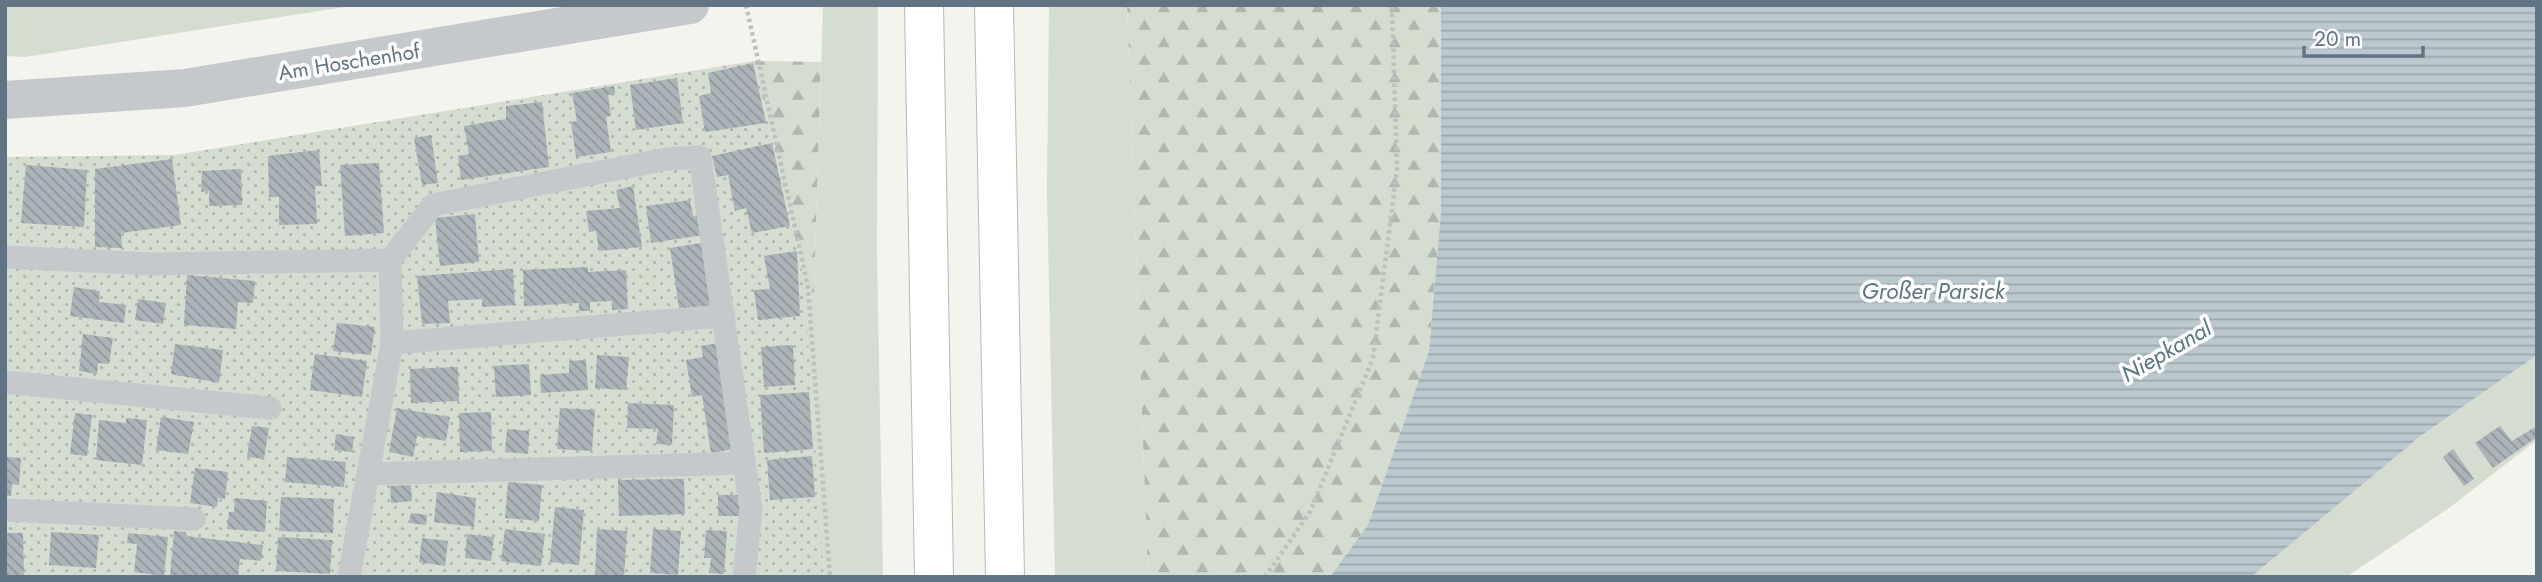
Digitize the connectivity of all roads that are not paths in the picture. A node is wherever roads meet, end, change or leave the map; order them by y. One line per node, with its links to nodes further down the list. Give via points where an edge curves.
1 (690, 5): 4 (street, Am Hoschenhof, via 185,88)
2 (924, 5): 17 (highway)
3 (994, 5): 18 (highway)
4 (5, 100)
5 (5, 257): 6 (lane, via 152,264)
6 (390, 260): 7 (lane, via 433,205 667,159 700,157); 8 (lane)
7 (724, 316): 8 (lane); 11 (lane)
8 (392, 343): 12 (lane)
9 (5, 382): 10 (lane)
10 (270, 408)
11 (744, 463): 12 (lane); 16 (lane, via 751,510)
12 (369, 474): 15 (lane)
13 (5, 510): 14 (lane)
14 (194, 519)
15 (349, 577)
16 (744, 577)
17 (934, 577)
18 (1005, 577)

